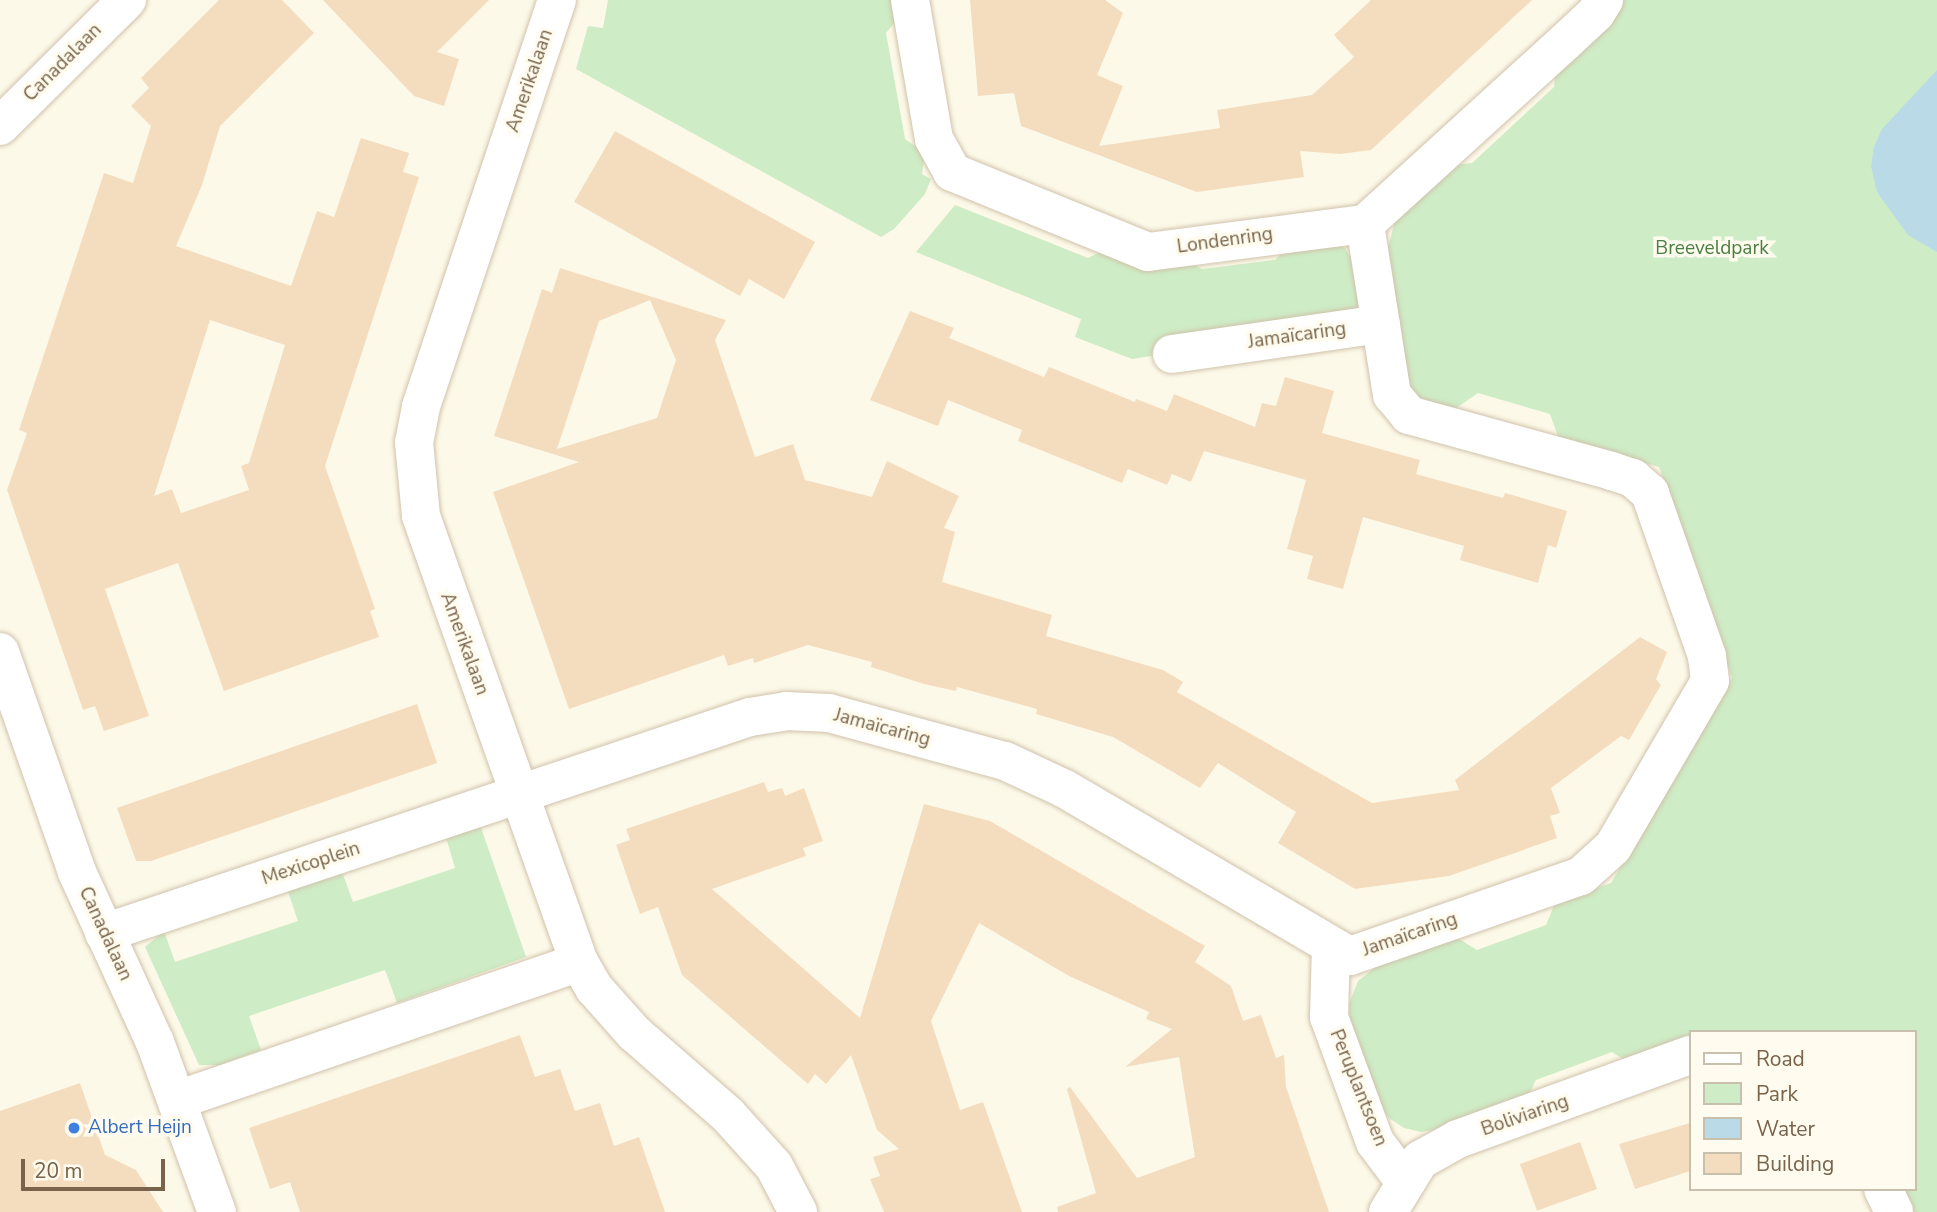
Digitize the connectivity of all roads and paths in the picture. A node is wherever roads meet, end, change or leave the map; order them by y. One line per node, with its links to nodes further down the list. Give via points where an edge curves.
1 (127, 0): 5 (street, Canadalaan)
2 (557, 0): 10 (street, Amerikalaan, via 421,407 414,442 421,516)
3 (910, 0): 6 (street, Londenring, via 934,139 951,172 1148,252)
4 (1604, 0): 6 (street, via 1575,32)
5 (0, 126)
6 (1365, 224): 7 (street, Jamaïcaring)
7 (1381, 324): 8 (street, Jamaïcaring); 12 (street, Jamaïcaring, via 1392,395 1409,415 1612,471 1633,478 1650,492 1707,656 1710,681 1613,847 1581,876 1350,956)
8 (1172, 354)
9 (0, 652): 11 (street, Canadalaan, via 76,872)
10 (518, 795): 11 (street, Mexicoplein); 12 (street, Jamaïcaring, via 750,717 786,711 829,713 1005,761 1029,772); 13 (street, Amerikalaan)
11 (104, 933): 15 (street, Canadalaan)
12 (1331, 946): 17 (street, Peruplantsoen, via 1329,1017)
13 (579, 962): 15 (street); 19 (street, Amerikalaan, via 594,988 634,1032 728,1115 774,1166)
14 (1688, 1056): 17 (street, Boliviaring, via 1458,1139 1420,1160)
15 (177, 1100): 18 (street, Canadalaan)
16 (1884, 1191): 20 (street)
17 (1396, 1197)
18 (217, 1212)
19 (798, 1212)
20 (1894, 1212)

